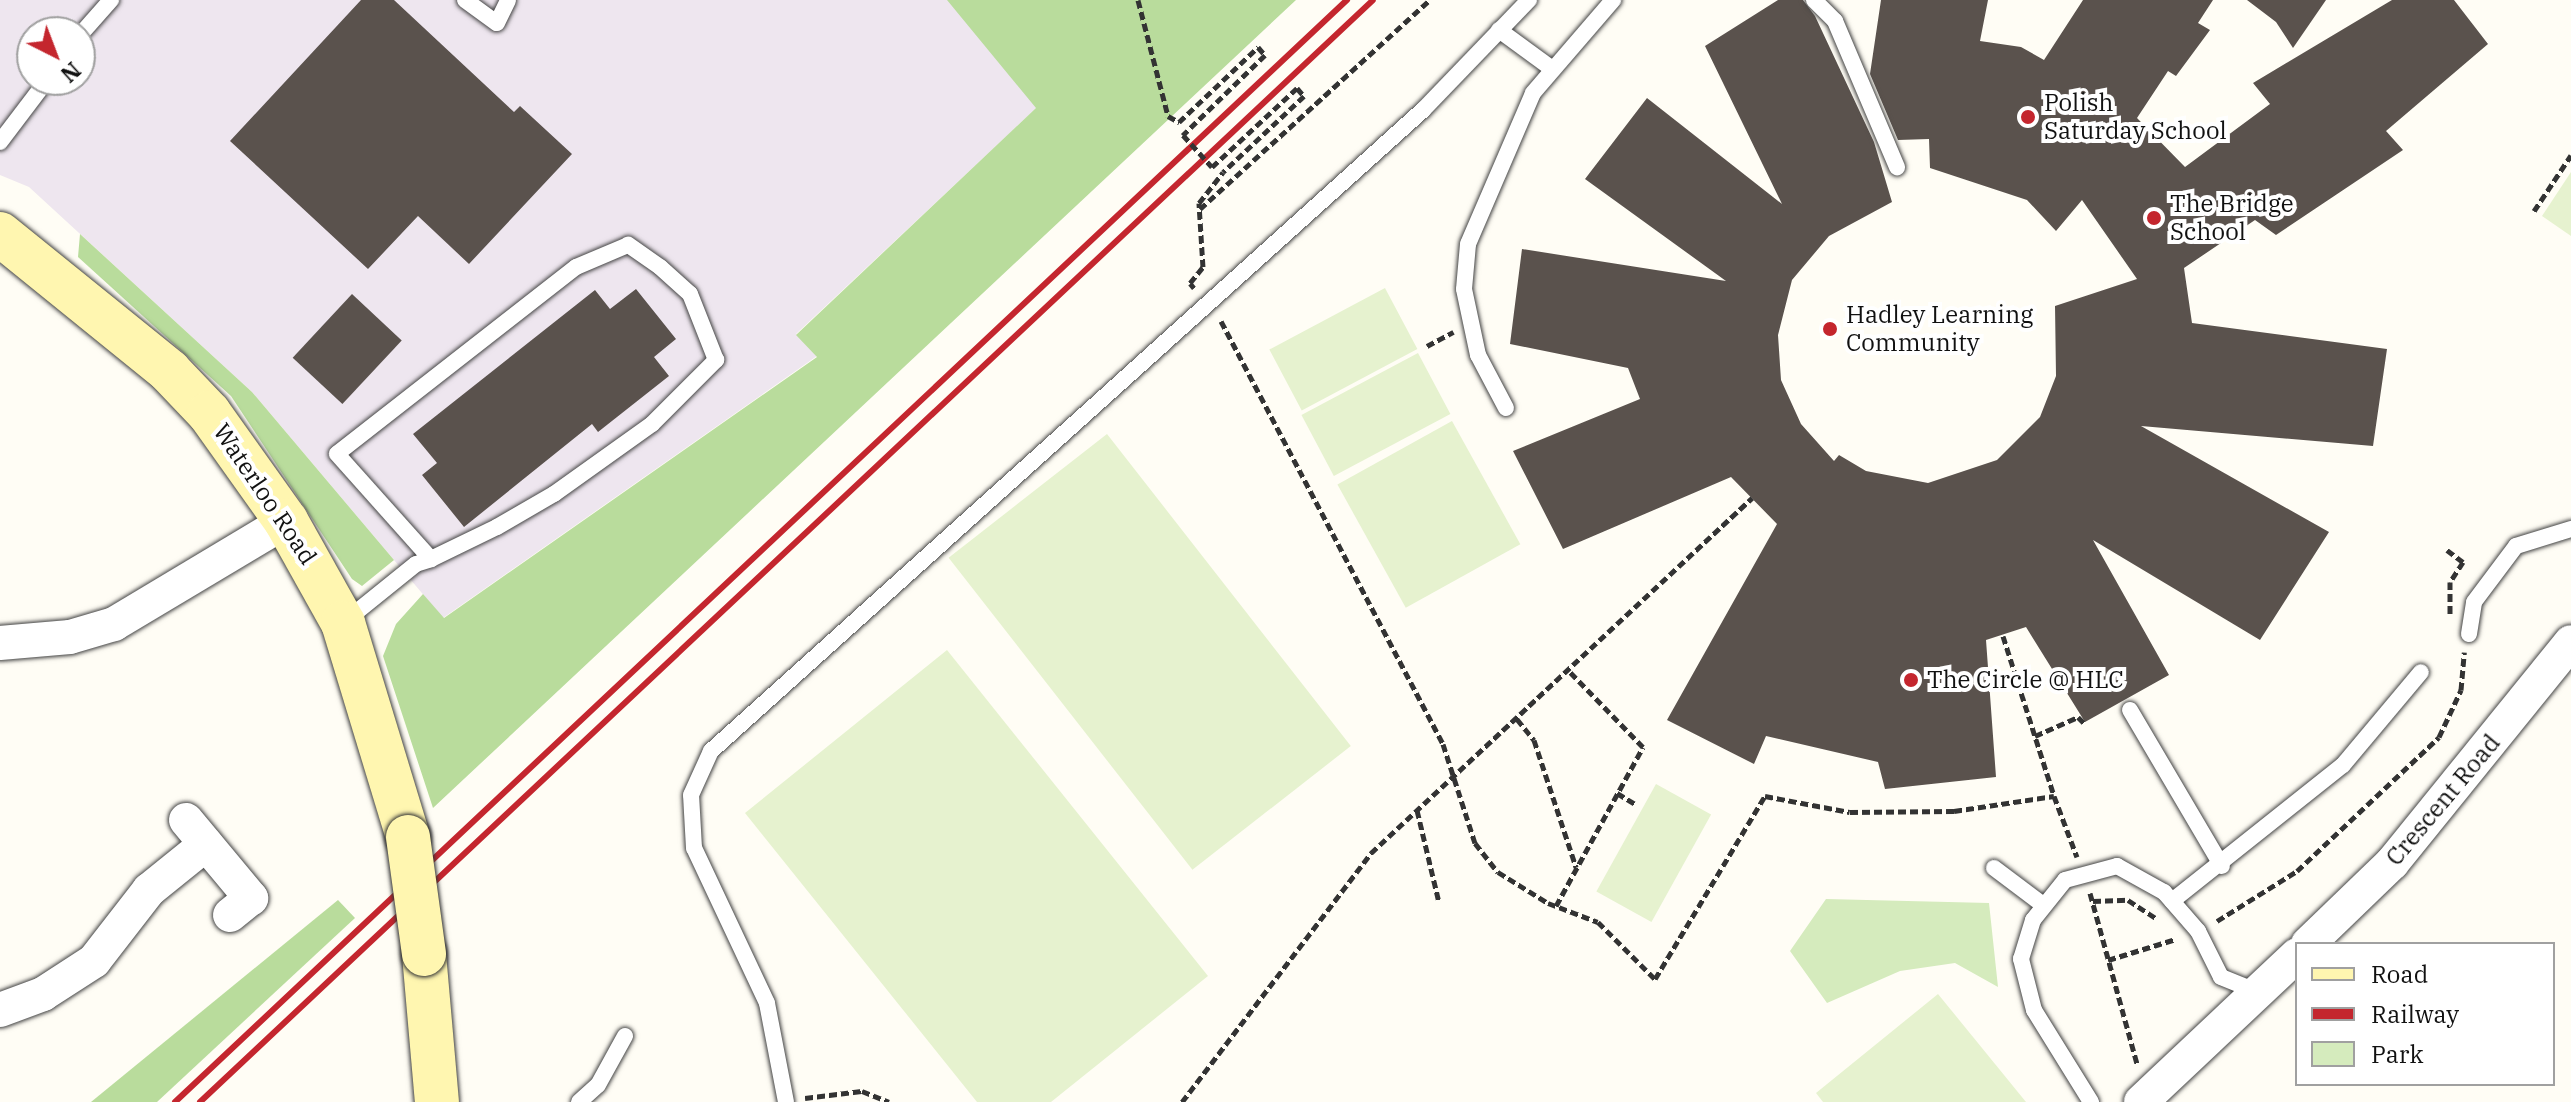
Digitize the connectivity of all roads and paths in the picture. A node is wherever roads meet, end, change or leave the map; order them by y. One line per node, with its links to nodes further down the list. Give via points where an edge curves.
1 (111, 0): 9 (lane)
2 (465, 0): 3 (lane, via 497,23)
3 (508, 0)
4 (1138, 0): 16 (path, bridge, via 1168,116 1179,122 1258,47 1265,55 1183,135 1212,167 1297,88 1304,96 1223,172)
5 (1430, 0): 16 (path)
6 (1529, 0): 10 (lane)
7 (1613, 0): 11 (lane)
8 (1814, 0): 15 (lane, via 1835,21)
9 (96, 17)
10 (1499, 30): 11 (lane); 19 (lane, via 1423,110)
11 (1551, 68): 20 (lane, via 1488,183 1468,244 1464,289 1478,355)
12 (35, 96): 13 (lane)
13 (0, 142)
14 (2571, 155): 17 (path)
15 (1897, 167)
16 (1199, 210): 19 (path, via 1203,267 1190,283)
17 (2534, 211)
18 (0, 234): 22 (street, Waterloo Road, via 169,371 209,413)
19 (1204, 300): 36 (path, via 1237,341); 59 (lane, via 711,751 691,795 694,848 767,1003)
20 (1506, 408)
21 (1752, 498): 30 (path)
22 (286, 521): 25 (street, Waterloo Road); 28 (street, via 114,624 70,637)
23 (2571, 529): 26 (lane, via 2516,546 2474,602)
24 (431, 559): 24 (lane, via 554,494 652,424 716,360 690,294 628,245 576,267 337,454); 25 (lane)
25 (343, 623): 60 (street, Waterloo Road, bridge, via 408,837)
26 (2469, 634)
27 (2003, 636): 35 (path)
28 (0, 643)
29 (2569, 644): 53 (street, Crescent Road, via 2392,863)
30 (1569, 671): 33 (path); 37 (path, via 1643,747)
31 (2421, 672): 42 (lane, via 2343,765)
32 (2130, 710): 42 (lane)
33 (1517, 719): 36 (path); 43 (path, via 1534,740)
34 (2086, 725): 35 (path, via 2078,717)
35 (2035, 736): 39 (path)
36 (1454, 778): 41 (path); 49 (path, via 1483,853 1498,872)
37 (1617, 793): 40 (path); 43 (path)
38 (1765, 796): 49 (path, via 1655,979 1598,922)
39 (2054, 796)
40 (1635, 804)
41 (1417, 809): 47 (path); 63 (path, via 1315,918)
42 (2222, 866): 46 (lane)
43 (1576, 868): 49 (path)
44 (1994, 868): 48 (lane)
45 (2093, 901): 52 (path, via 2128,900)
46 (2172, 901): 48 (lane, via 2117,866 2065,880); 56 (lane, via 2221,977)
47 (1439, 902)
48 (2042, 904): 64 (lane, via 2021,959 2034,1010)
49 (1556, 906)
50 (230, 915): 57 (street, via 251,898 196,832 94,961 43,994)
51 (2186, 938): 52 (path)
52 (2176, 939): 55 (path)
53 (2310, 942)
54 (2295, 957): 56 (street)
55 (2108, 960)
56 (2259, 991): 65 (street)
57 (0, 1010)
58 (625, 1036): 61 (lane, via 598,1085)
59 (793, 1100): 62 (path, via 862,1091)
60 (437, 1102)
61 (579, 1102)
62 (889, 1102)
63 (1182, 1102)
64 (2091, 1102)
65 (2141, 1102)

